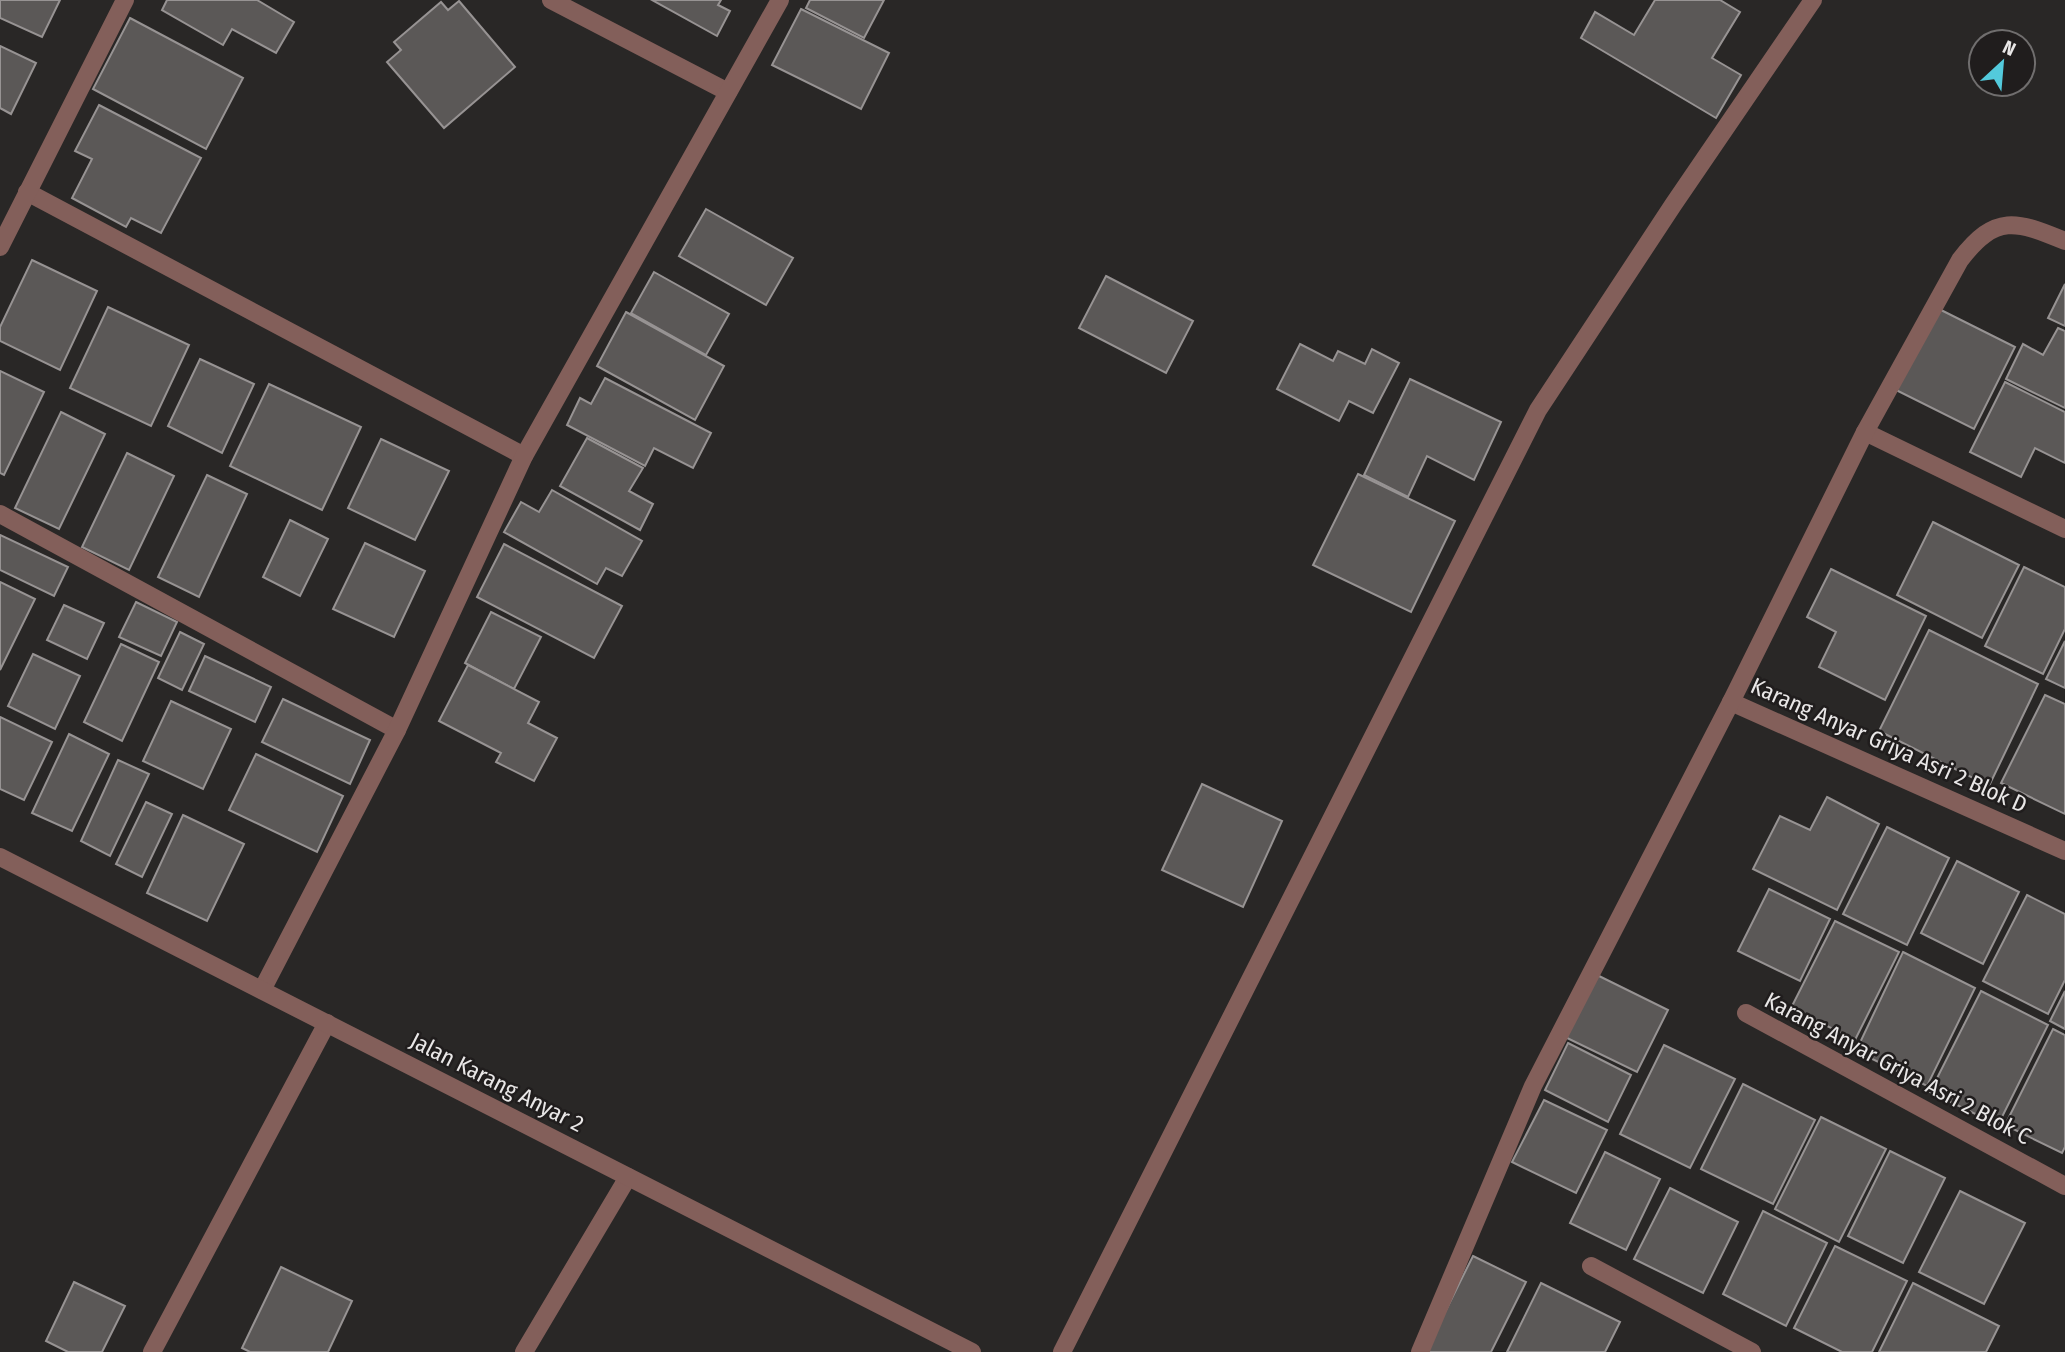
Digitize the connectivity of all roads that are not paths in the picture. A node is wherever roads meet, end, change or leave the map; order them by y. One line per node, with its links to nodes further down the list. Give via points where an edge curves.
1 (125, 0): 6 (street)
2 (551, 0): 5 (street)
3 (780, 0): 5 (street)
4 (1813, 0): 26 (street, via 1538,410)
5 (728, 92): 10 (street)
6 (27, 192): 8 (street); 10 (street)
7 (2065, 241): 9 (street, via 2015,223 1975,241 1960,260)
8 (0, 247)
9 (1865, 432): 12 (street); 13 (street)
10 (524, 456): 14 (street)
11 (0, 514): 14 (street)
12 (2065, 529)
13 (1731, 702): 15 (street, Karang Anyar Griya Asri 2 Blok D); 27 (street, via 1533,1086)
14 (397, 730): 17 (street)
15 (2065, 851)
16 (0, 856): 17 (street, Jalan Karang Anyar 2)
17 (262, 990): 19 (street, Jalan Karang Anyar 2)
18 (1746, 1013): 21 (street, Karang Anyar Griya Asri 2 Blok C)
19 (327, 1023): 20 (street, Jalan Karang Anyar 2); 23 (street)
20 (628, 1177): 24 (street); 25 (street, Jalan Karang Anyar 2)
21 (2065, 1186)
22 (1591, 1266): 28 (street)
23 (152, 1352)
24 (524, 1352)
25 (972, 1352)
26 (1062, 1352)
27 (1420, 1352)
28 (1752, 1352)

